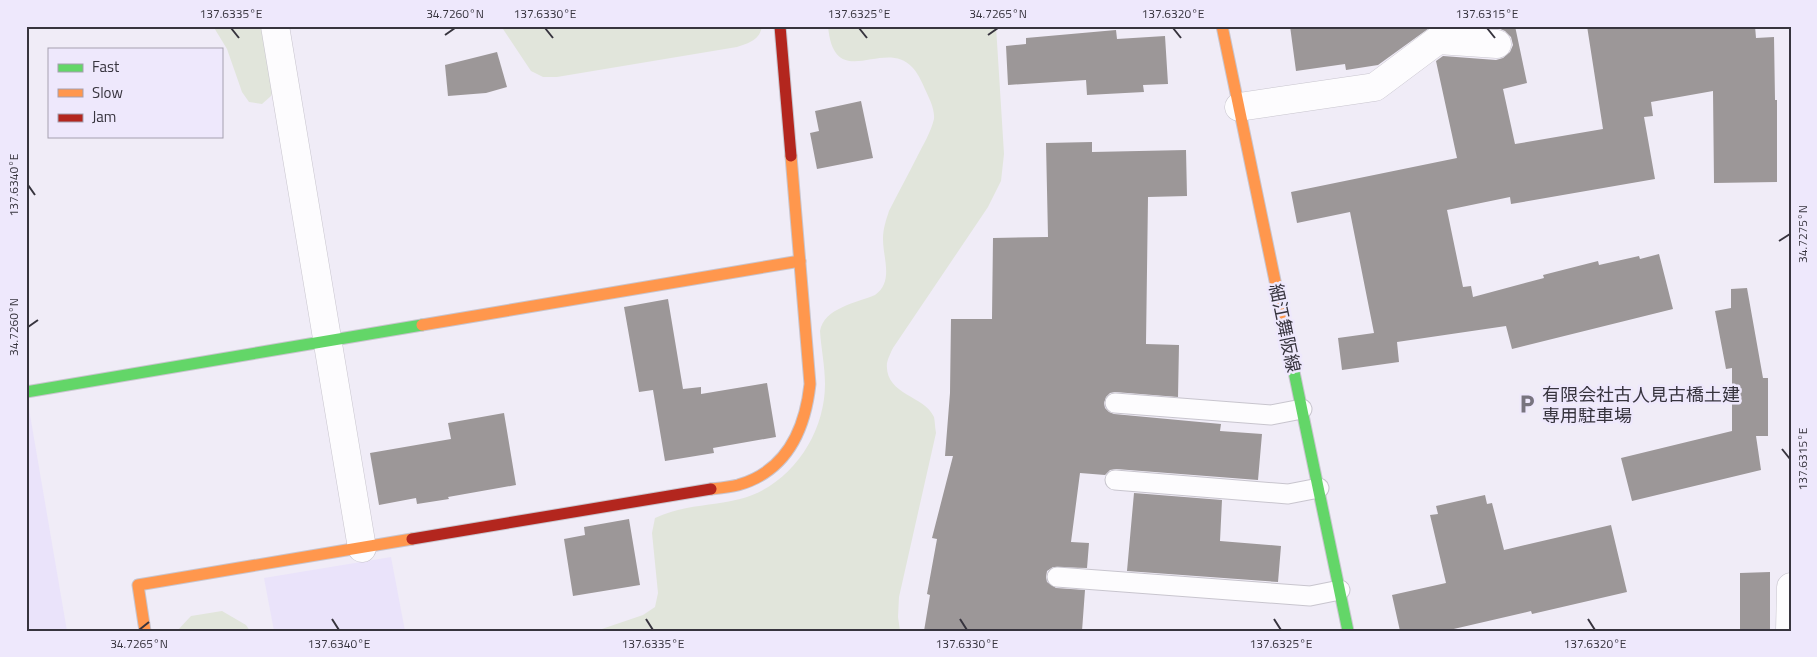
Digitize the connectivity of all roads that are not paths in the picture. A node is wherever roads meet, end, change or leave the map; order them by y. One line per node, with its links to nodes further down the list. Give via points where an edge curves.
1 (275, 26): 7 (street)
2 (780, 26): 6 (street)
3 (1222, 26): 5 (street, 細江舞阪線)
4 (1497, 44): 5 (street, via 1438,40 1375,87)
5 (1239, 107): 10 (street, 細江舞阪線)
6 (800, 261): 7 (street); 13 (street, via 810,384 808,410 799,436 783,457 762,474 738,485)
7 (327, 341): 8 (street); 13 (street)
8 (26, 392)
9 (1115, 403): 10 (lane, via 1271,415)
10 (1302, 409): 12 (street, 細江舞阪線)
11 (1115, 480): 12 (lane, via 1288,494)
12 (1319, 488): 16 (street, 細江舞阪線)
13 (362, 548): 17 (street, via 138,585)
14 (1057, 577): 16 (lane, via 1310,596)
15 (1791, 587): 19 (street)
16 (1340, 590): 18 (street, 細江舞阪線)
17 (145, 631)
18 (1348, 631)
19 (1790, 631)

